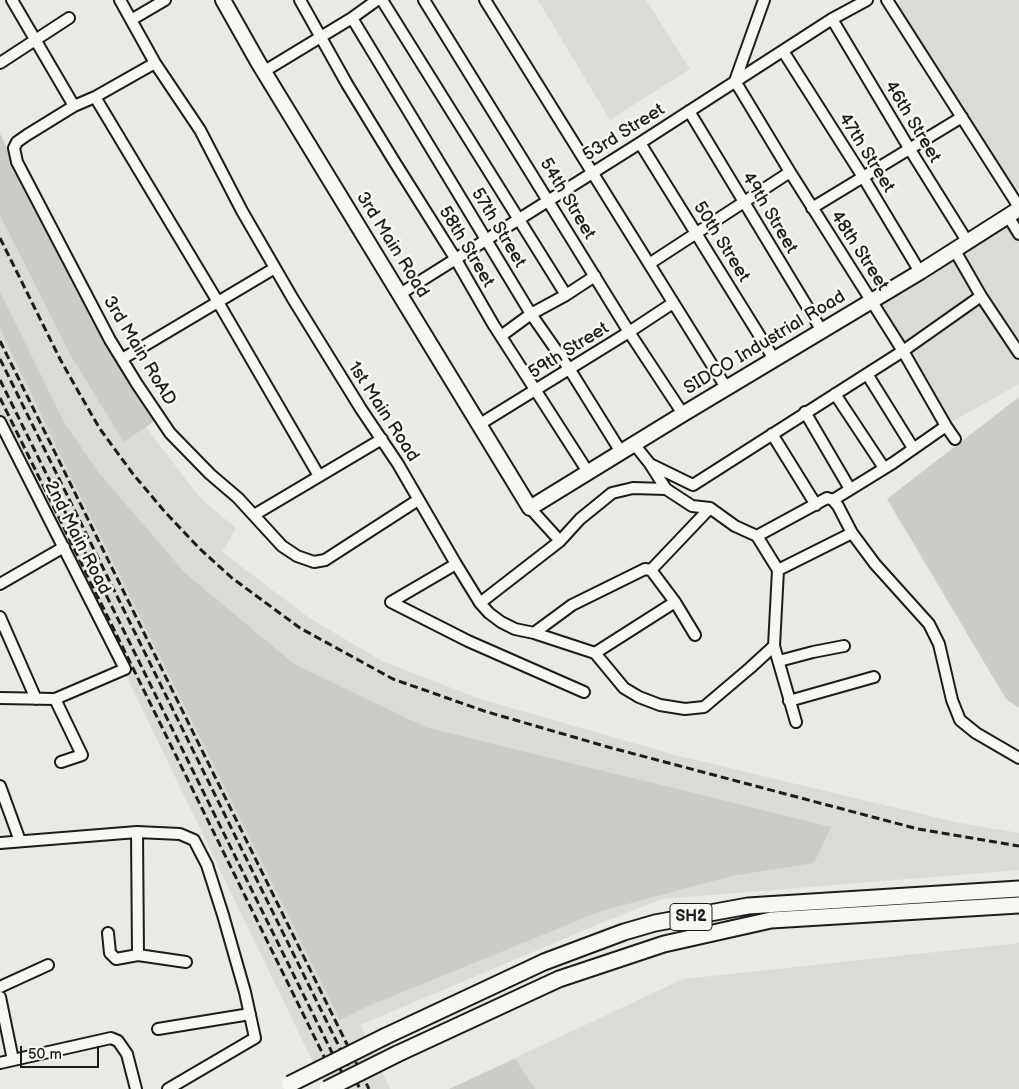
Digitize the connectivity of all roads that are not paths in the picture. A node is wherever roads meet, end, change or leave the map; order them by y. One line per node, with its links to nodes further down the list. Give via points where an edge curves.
1 (12, 0): 18 (street)
2 (120, 0): 16 (street, 1st Main Road)
3 (165, 0): 16 (street)
4 (223, 0): 22 (street, 3rd Main Road)
5 (300, 0): 17 (street, 58th Street)
6 (377, 0): 14 (street)
7 (382, 0): 37 (street)
8 (424, 0): 33 (street, 54th Street)
9 (485, 0): 30 (street)
10 (764, 0): 23 (street)
11 (866, 0): 15 (street, 53rd Street)
12 (887, 0): 27 (street)
13 (69, 18): 18 (street)
14 (352, 18): 17 (street); 40 (street, 57th Street)
15 (832, 19): 19 (street, 53rd Street); 29 (street, 46th Street)
16 (130, 20): 21 (street, 1st Main Road)
17 (320, 36): 22 (street); 43 (street, 58th Street)
18 (35, 40): 20 (street); 25 (street)
19 (783, 51): 23 (street, 53rd Street); 32 (street, 47th Street)
20 (0, 63)
21 (155, 63): 24 (street, 3rd Main RoAD); 45 (street, 1st Main Road, via 200,130)
22 (263, 72): 48 (street, 3rd Main Road)
23 (735, 80): 26 (street, 53rd Street); 31 (street, 48th Street)
24 (95, 97): 25 (street, 3rd Main RoAD); 52 (street)
25 (74, 106): 60 (street, 3rd Main RoAD, via 27,135 14,148 17,162)
26 (689, 111): 28 (street, 53rd Street); 34 (street, 49th Street)
27 (962, 117): 29 (street); 36 (street)
28 (640, 143): 30 (street, 53rd Street); 38 (street, 50th Street)
29 (909, 148): 32 (street); 41 (street, 46th Street)
30 (591, 172): 33 (street, 53rd Street); 44 (street)
31 (790, 172): 34 (street); 35 (street, 48th Street)
32 (863, 177): 35 (street); 46 (street, 47th Street)
33 (549, 200): 37 (street, 53rd Street); 47 (street, 54th Street)
34 (744, 203): 38 (street); 55 (street, 49th Street)
35 (812, 208): 51 (street, 48th Street)
36 (1015, 210): 39 (street); 41 (street, SIDCO Industrial Road)
37 (518, 220): 40 (street, 53rd Street); 49 (street)
38 (696, 234): 44 (street); 61 (street, 50th Street)
39 (1019, 234)
40 (486, 239): 43 (street, 53rd Street); 54 (street, 57th Street)
41 (967, 241): 42 (street, SIDCO Industrial Road)
42 (954, 249): 46 (street, SIDCO Industrial Road); 50 (street)
43 (455, 258): 48 (street, 53rd Street); 57 (street, 58th Street)
44 (648, 264): 53 (street)
45 (275, 268): 52 (street); 74 (street, 1st Main Road)
46 (920, 272): 51 (street, SIDCO Industrial Road)
47 (595, 276): 49 (street); 56 (street, 54th Street)
48 (400, 294): 70 (street, 3rd Main Road)
49 (566, 295): 54 (street)
50 (981, 296): 58 (street); 59 (street)
51 (872, 301): 55 (street, SIDCO Industrial Road); 58 (street, 48th Street)
52 (218, 302): 60 (street); 83 (street)
53 (673, 303): 56 (street, 59th Street); 64 (street)
54 (531, 314): 57 (street); 62 (street, 57th Street)
55 (822, 331): 61 (street, SIDCO Industrial Road)
56 (629, 332): 62 (street, 59th Street); 68 (street, 54th Street)
57 (501, 336): 65 (street, 58th Street)
58 (903, 351): 63 (street); 71 (street, 48th Street)
59 (1019, 354)
60 (122, 359): 91 (street, 3rd Main RoAD, via 170,433)
61 (774, 359): 64 (street, SIDCO Industrial Road)
62 (570, 370): 65 (street, 59th Street); 79 (street, 57th Street)
63 (867, 374): 66 (street); 77 (street)
64 (727, 389): 68 (street, SIDCO Industrial Road)
65 (536, 391): 70 (street, 59th Street); 82 (street, 58th Street)
66 (835, 394): 67 (street); 81 (street)
67 (805, 412): 72 (street); 85 (street)
68 (683, 414): 76 (street, SIDCO Industrial Road)
69 (0, 422): 78 (street, 2nd Main Road)
70 (480, 424): 89 (street, 3rd Main Road)
71 (946, 426): 75 (street, 48th Street); 77 (street)
72 (772, 434): 80 (street, via 693,485); 88 (street)
73 (0, 437): 78 (street)
74 (382, 439): 83 (street); 86 (street, 1st Main Road)
75 (955, 439)
76 (634, 444): 79 (street, SIDCO Industrial Road); 80 (street)
77 (913, 448): 81 (street)
78 (14, 450): 95 (street, 2nd Main Road)
79 (621, 452): 82 (street, SIDCO Industrial Road)
80 (650, 464): 84 (street)
81 (884, 468): 85 (street)
82 (588, 472): 89 (street, SIDCO Industrial Road)
83 (319, 476): 91 (street)
84 (666, 489): 90 (street, via 692,506); 94 (street, via 633,488 612,493 580,519)
85 (850, 489): 87 (street)
86 (418, 500): 91 (street, 3rd Main RoAD, via 325,560 314,562 282,546); 96 (street, 1st Main Road)
87 (832, 500): 88 (street, via 827,498); 92 (street)
88 (816, 505): 93 (street)
89 (530, 508): 94 (street)
90 (710, 508): 93 (street, via 735,526); 97 (street)
91 (254, 515)
92 (852, 533): 98 (street); 116 (street, via 929,624 939,644 960,720)
93 (757, 536): 98 (street)
94 (560, 541): 100 (street)
95 (64, 547): 99 (street); 113 (street, 2nd Main Road, via 125,669)
96 (456, 564): 100 (street, 1st Main Road); 110 (street, via 391,602 468,642)
97 (651, 570): 101 (street); 103 (street, via 645,569 572,605)
98 (778, 570): 105 (street)
99 (0, 584)
100 (480, 602): 103 (street, 1st Main Road, via 501,622)
101 (675, 602): 104 (street); 107 (street)
102 (0, 617): 112 (street)
103 (534, 633): 107 (street, 1st Main Road)
104 (695, 635)
105 (774, 646): 107 (street, via 704,707 685,709 660,705 624,688); 108 (street)
106 (844, 646): 108 (street)
107 (595, 654)
108 (778, 661): 114 (street)
109 (874, 677): 114 (street)
110 (584, 692)
111 (0, 698): 112 (street)
112 (36, 699): 113 (street)
113 (55, 699): 117 (street, via 82,755)
114 (789, 701): 115 (street)
115 (796, 722)
116 (1019, 758)
117 (61, 762)
118 (0, 786): 120 (street)
119 (137, 832): 120 (street); 125 (street); 130 (street, via 180,834 194,840 200,848 223,915)
120 (20, 841): 121 (street)
121 (0, 843)
122 (1019, 890): 134 (main road, SH2, bridge, via 748,906 655,923 544,962)
123 (1019, 905): 137 (main road, SH2, bridge, via 771,920 664,944 559,979)
124 (108, 933): 125 (street, via 110,953 116,959)
125 (138, 956): 126 (street)
126 (186, 962)
127 (48, 965): 128 (street)
128 (0, 987)
129 (0, 997): 132 (street)
130 (250, 1014): 131 (street); 136 (street, via 255,1038)
131 (158, 1029)
132 (13, 1060): 133 (street); 135 (street, via 111,1038 118,1041 128,1054)
133 (0, 1063)
134 (285, 1086)
135 (136, 1089)
136 (168, 1089)
137 (327, 1089)

